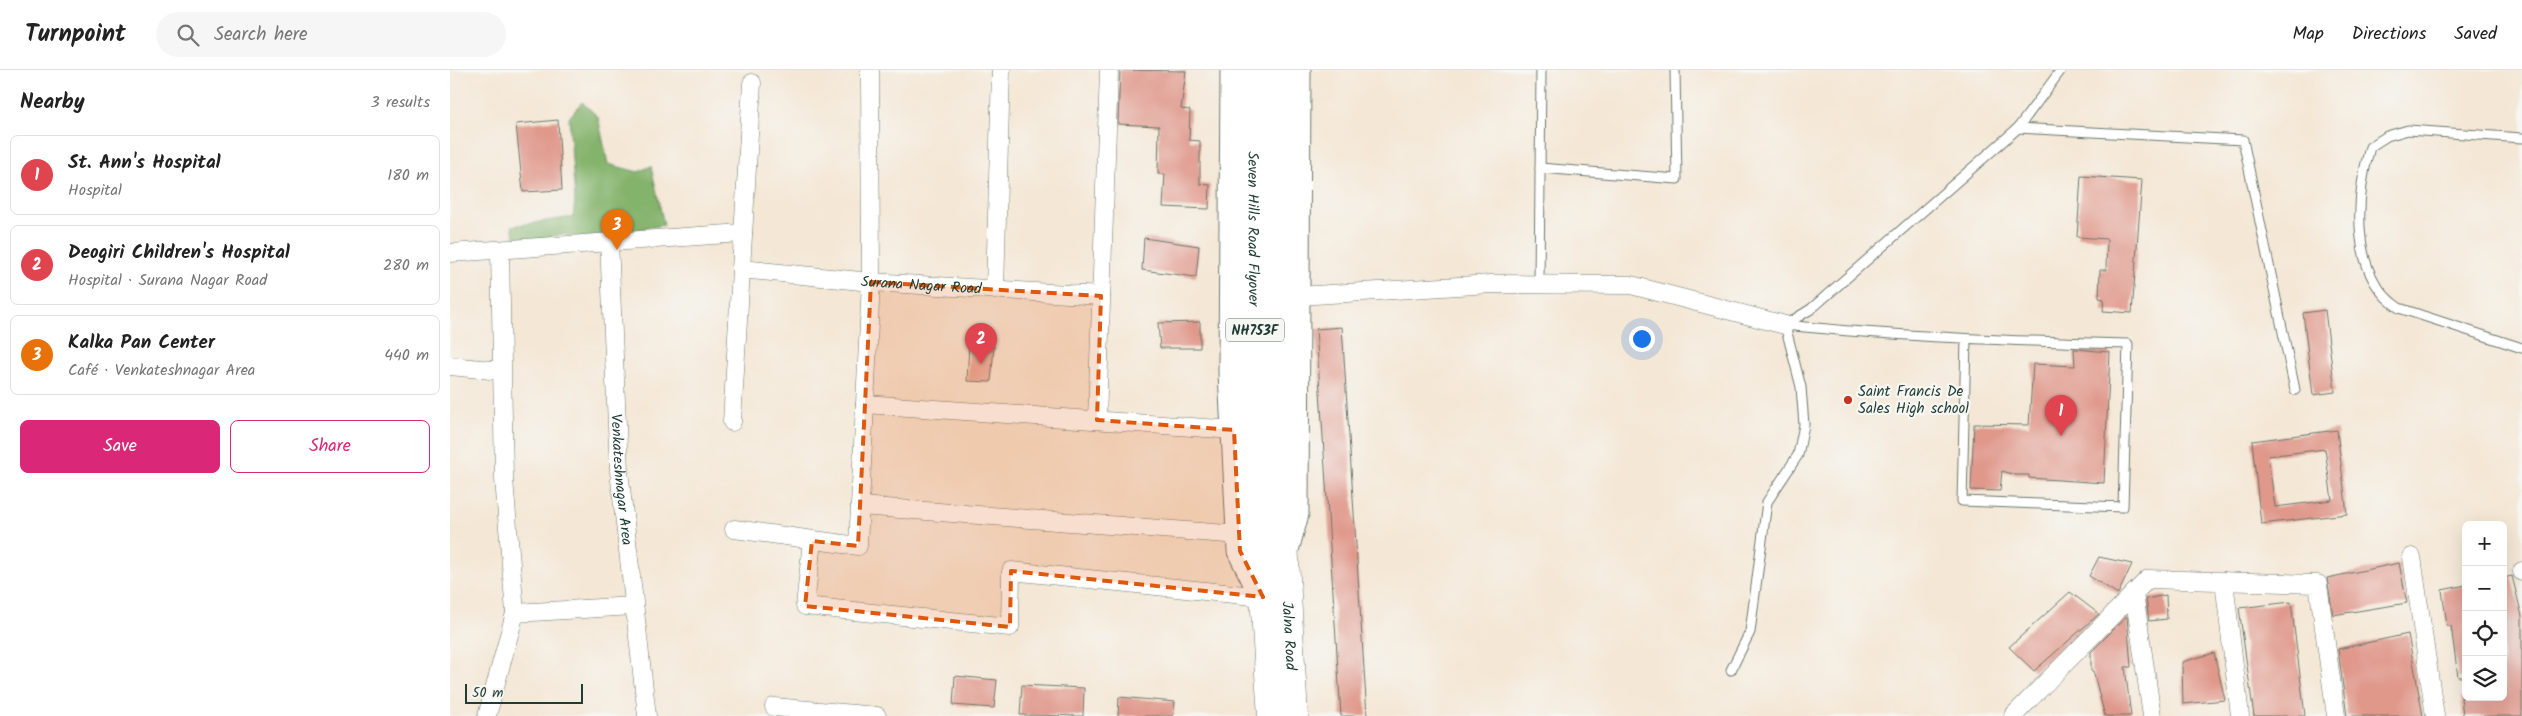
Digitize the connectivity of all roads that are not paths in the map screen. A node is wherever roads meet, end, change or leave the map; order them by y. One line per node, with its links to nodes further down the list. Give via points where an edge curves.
1 (870, 70): 20 (street)
2 (1001, 70): 22 (street)
3 (1109, 70): 23 (street)
4 (1233, 70): 34 (street, via 1231,372)
5 (1254, 70): 38 (highway, Seven Hills Road Flyover / NH753F, via 1256,364)
6 (1277, 70): 38 (highway, Seven Hills Road Flyover / NH753F, via 1277,310 1282,510)
7 (1298, 70): 24 (street)
8 (1541, 70): 14 (lane)
9 (1675, 70): 14 (lane, via 1677,179)
10 (2061, 70): 12 (lane)
11 (752, 83): 15 (street)
12 (2018, 128): 25 (lane, via 1811,309); 30 (lane, via 2243,140)
13 (2522, 138): 27 (lane, via 2408,130 2387,136 2370,147 2361,179 2359,205 2362,245 2373,279 2384,298 2399,308)
14 (1540, 168): 21 (lane)
15 (743, 233): 16 (street); 19 (street)
16 (609, 242): 17 (street); 43 (street, Venkateshnagar Area, via 618,472)
17 (500, 250): 18 (street); 29 (street)
18 (450, 253)
19 (741, 270): 20 (street, Surana Nagar Road); 33 (street)
20 (871, 282): 22 (street, Surana Nagar Road); 31 (street)
21 (1540, 284): 24 (street); 25 (street, via 1631,285)
22 (995, 290): 23 (street, Surana Nagar Road)
23 (1101, 296): 32 (street)
24 (1298, 296): 38 (street, via 1296,514)
25 (1785, 325): 26 (lane); 45 (lane, via 1801,387 1804,425 1798,455 1767,502 1750,632)
26 (1966, 340): 26 (lane, via 1962,501 2123,507 2128,344)
27 (2522, 348)
28 (450, 366): 29 (street)
29 (501, 371): 44 (street, via 504,479)
30 (2295, 390)
31 (865, 404): 32 (street); 35 (street)
32 (1097, 420): 34 (street)
33 (732, 422)
34 (1234, 430): 38 (street)
35 (860, 506): 37 (street, via 858,546); 38 (street)
36 (734, 529): 37 (street)
37 (812, 541): 42 (street, via 805,606 1010,627 1011,571)
38 (1262, 546): 42 (highway, Seven Hills Road Flyover / NH753F); 51 (highway, Jalna Road / NH753F)
39 (2412, 557): 56 (street)
40 (2224, 582): 41 (street, via 2148,580); 54 (street); 55 (street, via 2318,584)
41 (2134, 593): 52 (street); 53 (street)
42 (1263, 597): 50 (highway, Jalna Road / NH753F)
43 (634, 606): 44 (street); 48 (street, Venkateshnagar Area)
44 (516, 613): 47 (street)
45 (1731, 670)
46 (774, 707): 49 (street)
47 (487, 716)
48 (647, 716)
49 (878, 716)
50 (1272, 716)
51 (1294, 716)
52 (2013, 716)
53 (2152, 716)
54 (2240, 716)
55 (2336, 716)
56 (2435, 716)

